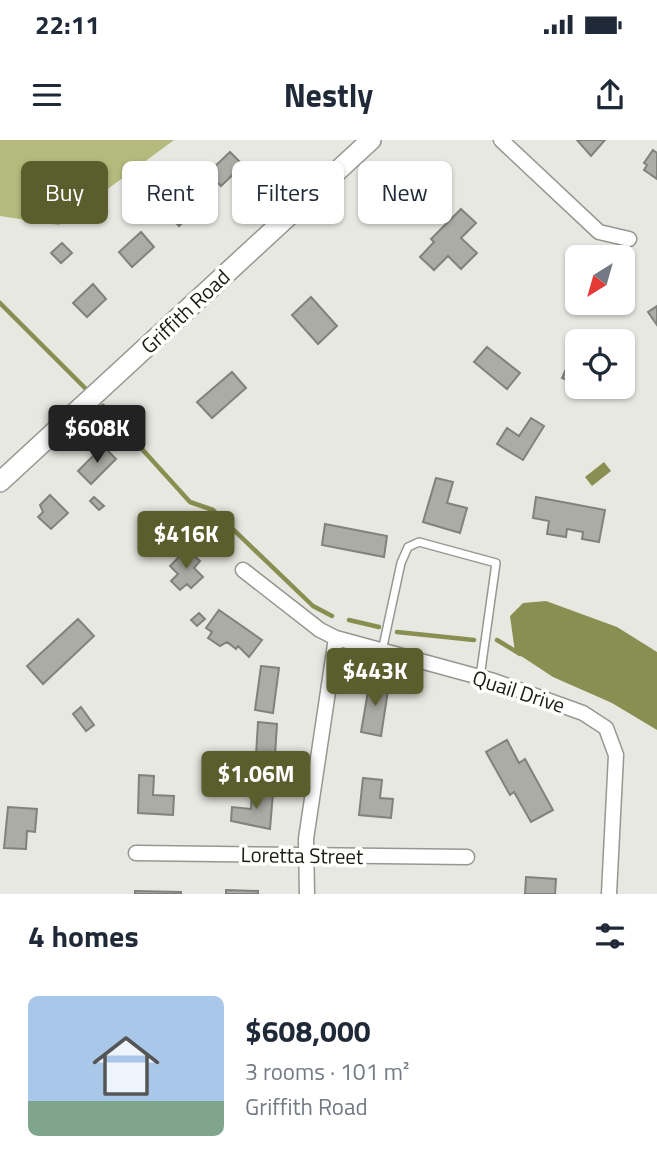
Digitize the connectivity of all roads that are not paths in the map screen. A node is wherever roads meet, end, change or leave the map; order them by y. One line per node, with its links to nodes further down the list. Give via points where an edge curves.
1 (371, 140): 4 (street, Griffith Road)
2 (501, 140): 3 (street, via 599,232)
3 (629, 239)
4 (1, 480)
5 (243, 570): 6 (street, Quail Drive)
6 (336, 638): 7 (street, Quail Drive); 10 (street)
7 (382, 651): 8 (street, Quail Drive); 8 (lane, via 401,563 408,547 419,542 496,563)
8 (480, 677): 13 (street, Quail Drive, via 571,708 606,729 616,755)
9 (136, 853): 10 (street, Loretta Street)
10 (307, 855): 11 (street, Loretta Street); 12 (street)
11 (467, 857)
12 (307, 894)
13 (609, 894)

